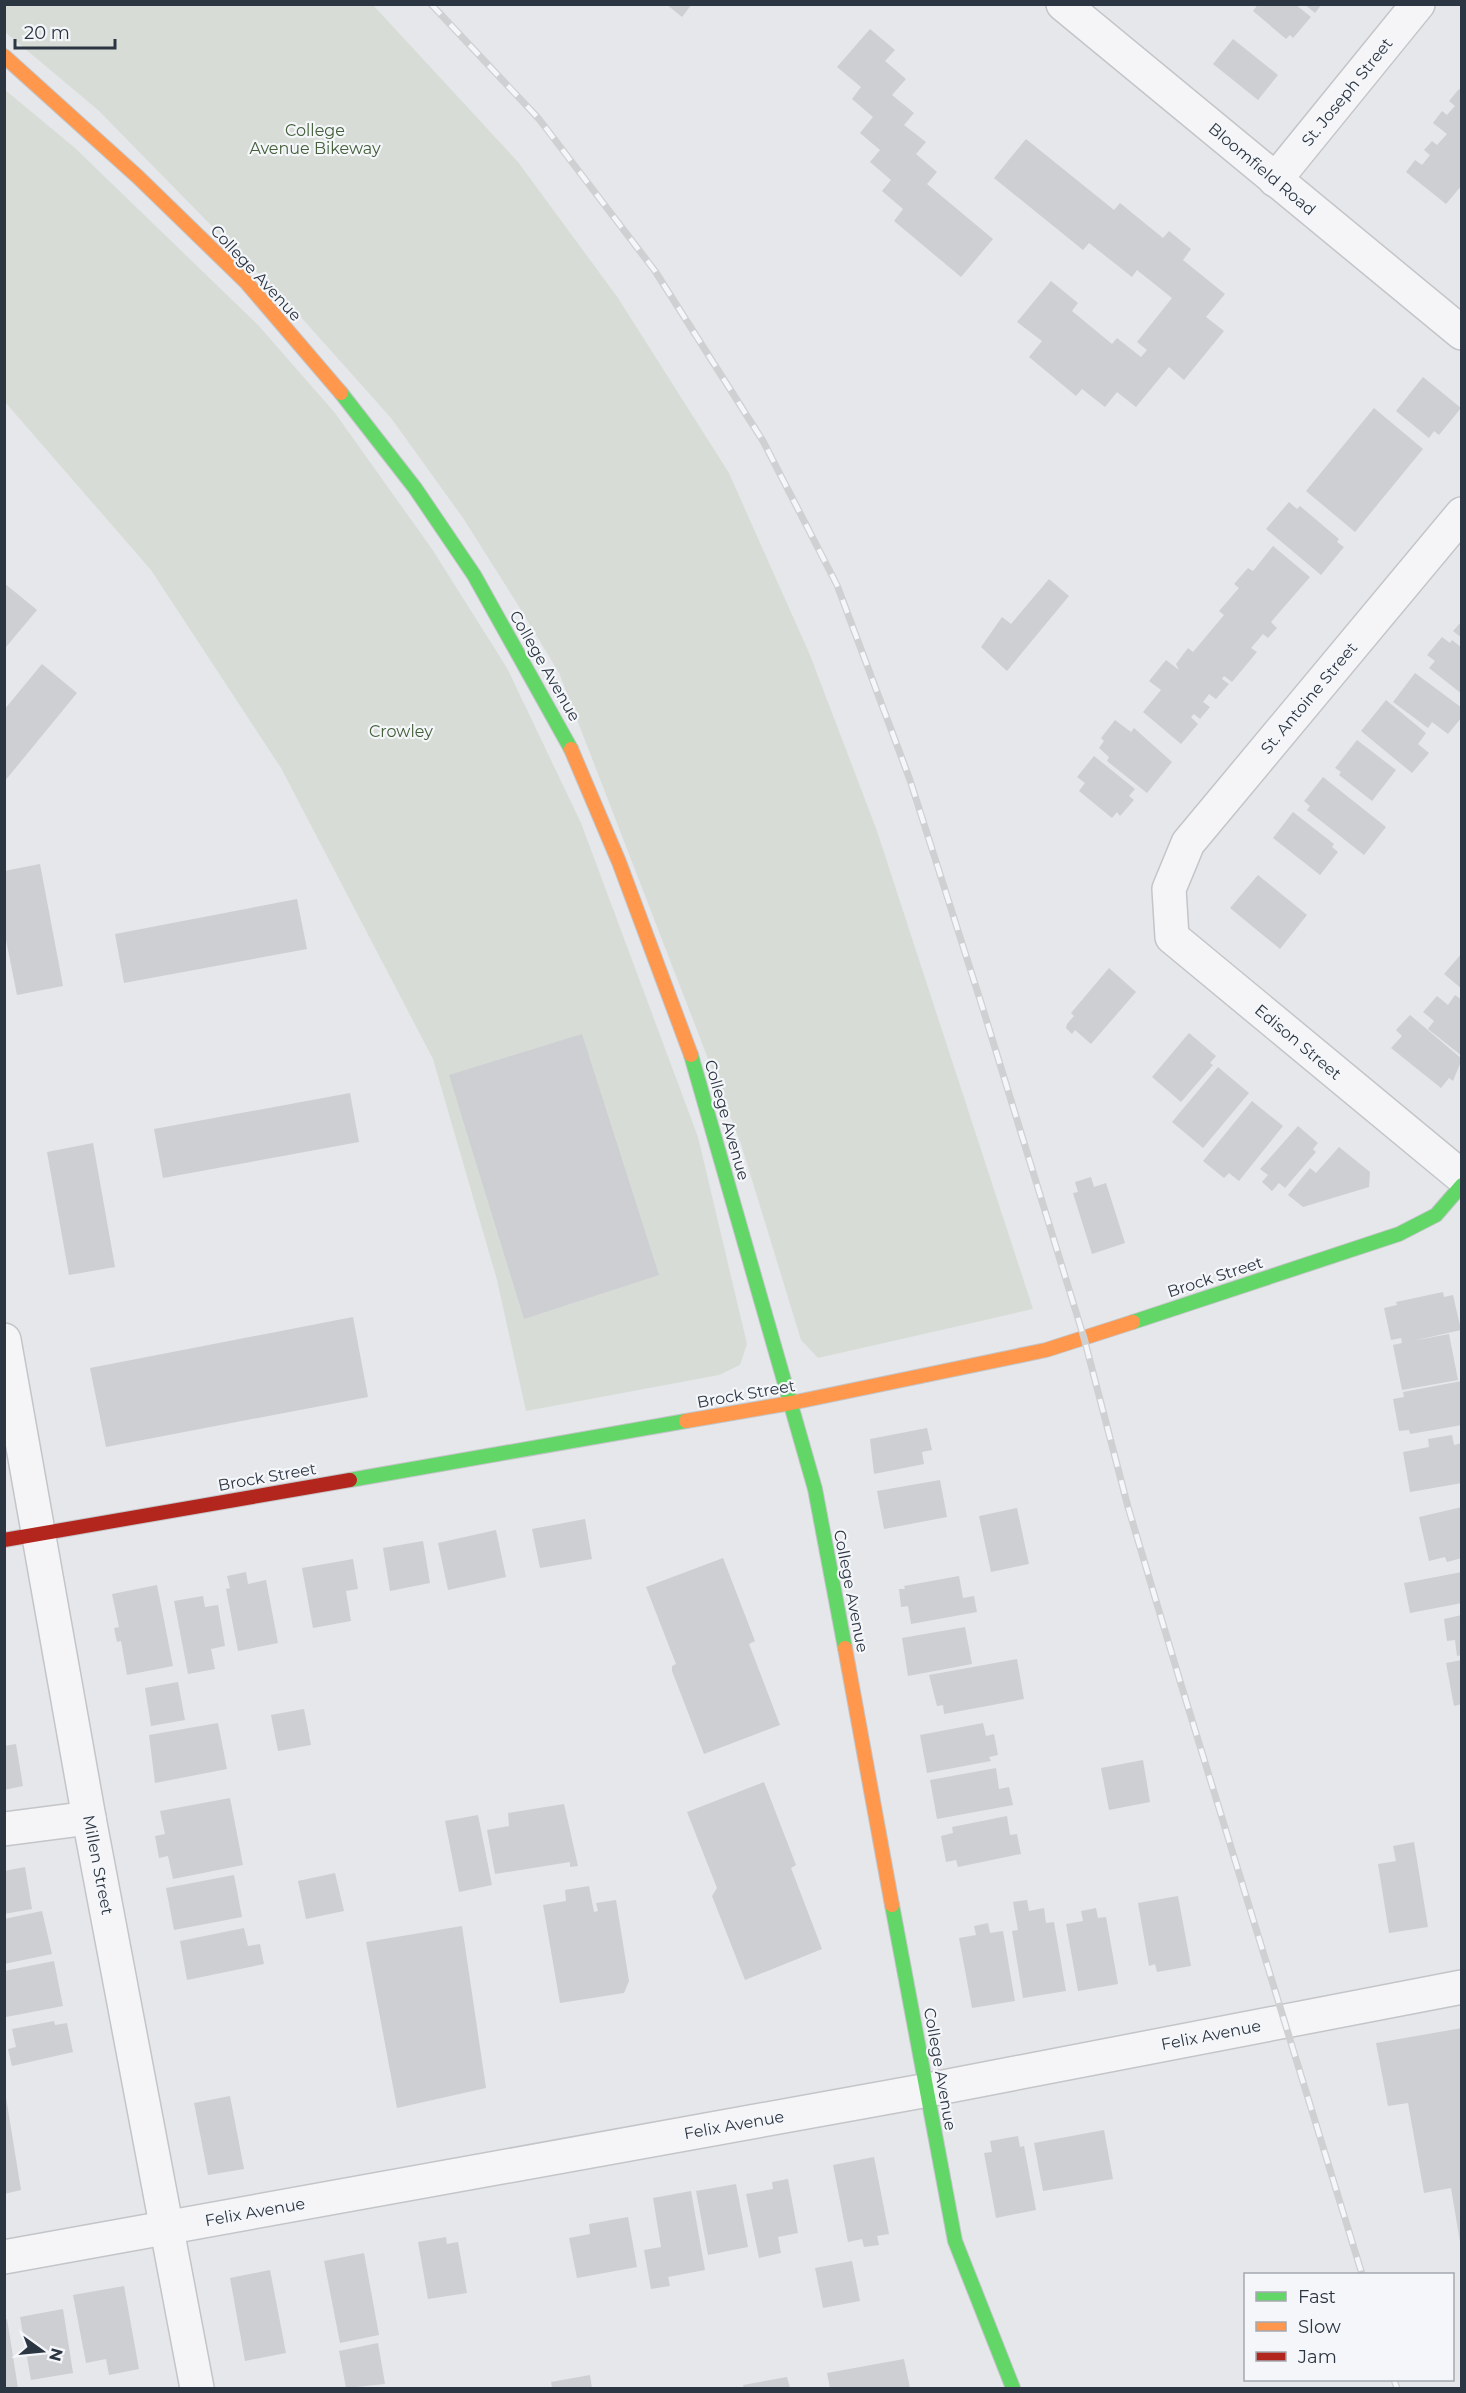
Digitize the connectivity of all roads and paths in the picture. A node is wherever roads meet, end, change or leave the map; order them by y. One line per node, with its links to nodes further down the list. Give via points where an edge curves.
1 (1064, 4): 4 (street, Bloomfield Road)
2 (1418, 4): 4 (street, St. Joseph Street)
3 (4, 56): 11 (street, College Avenue, via 138,177 246,282 352,406 415,488 467,566 546,698 619,862 696,1066)
4 (1275, 180): 5 (street, Bloomfield Road)
5 (1461, 333)
6 (1461, 514): 7 (street, St. Antoine Street, via 1188,843)
7 (1169, 890): 8 (street, Edison Street, via 1172,937)
8 (1461, 1177)
9 (1461, 1185): 11 (street, Brock Street, via 1436,1215 1400,1234 1096,1334 1046,1350)
10 (4, 1340): 12 (street, Millen Street)
11 (791, 1403): 12 (street, Brock Street); 17 (street, College Avenue, via 815,1489)
12 (40, 1534): 13 (street, Brock Street); 14 (street, Millen Street)
13 (4, 1540)
14 (89, 1818): 15 (street); 18 (street, Millen Street)
15 (4, 1829)
16 (1461, 1987): 17 (street, Felix Avenue)
17 (928, 2090): 18 (street, Felix Avenue); 21 (street, College Avenue, via 956,2241)
18 (168, 2228): 19 (street, Felix Avenue); 20 (street, Millen Street)
19 (4, 2257)
20 (197, 2388)
21 (1013, 2388)

